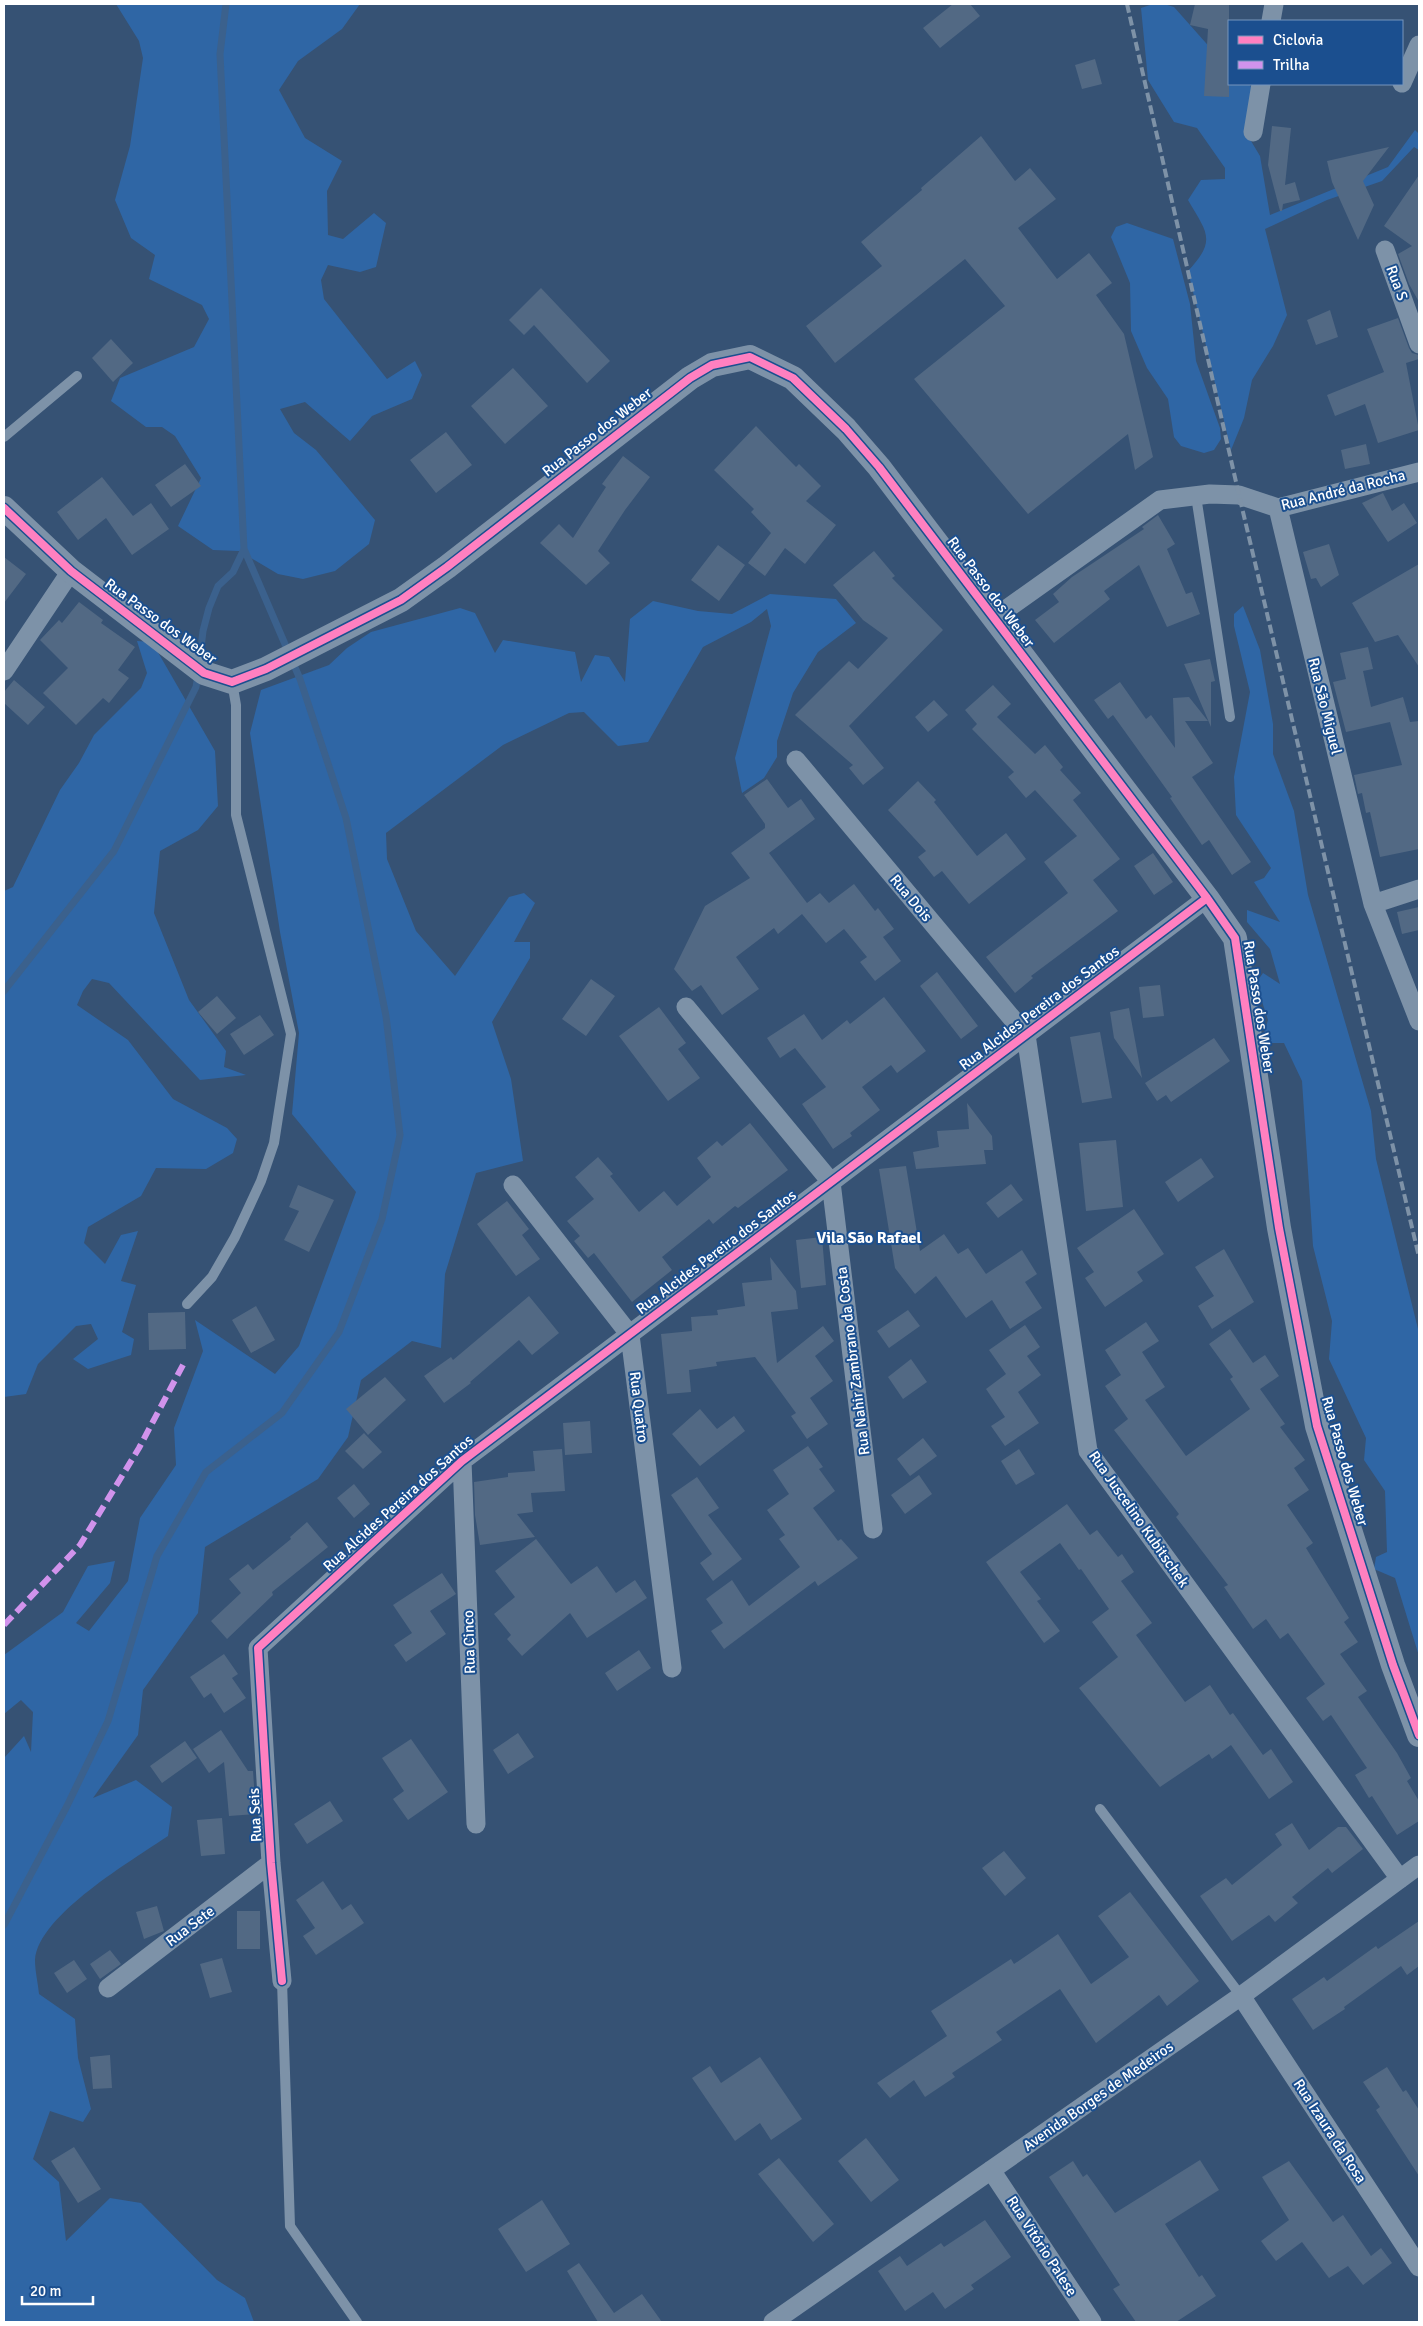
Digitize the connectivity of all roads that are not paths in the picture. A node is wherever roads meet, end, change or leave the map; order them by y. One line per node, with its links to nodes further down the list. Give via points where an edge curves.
1 (1274, 4): 2 (street)
2 (1271, 20)
3 (1419, 45): 4 (street)
4 (1403, 81)
5 (1261, 85): 6 (street)
6 (1252, 132)
7 (1385, 250): 8 (street, Rua S)
8 (1419, 344)
9 (77, 376): 10 (lane)
10 (4, 437)
11 (1419, 472): 14 (street, Rua André da Rocha)
12 (1196, 496): 14 (street, Rua André da Rocha, via 1239,494); 16 (street, via 1160,500); 19 (lane)
13 (4, 508): 15 (street, Rua Passo dos Weber)
14 (1278, 508): 23 (street, Rua São Miguel)
15 (71, 571): 17 (street); 18 (street, Rua Passo dos Weber, via 204,673)
16 (994, 618): 18 (street, Rua Passo dos Weber, via 879,467 846,429 793,378 750,357 712,365 690,378 401,600 266,669); 22 (street, Rua Passo dos Weber)
17 (4, 671)
18 (232, 682): 29 (lane, via 236,705 236,815 291,1034 274,1143 261,1181 212,1277)
19 (1230, 717)
20 (796, 760): 26 (street, Rua Dois)
21 (1419, 889): 23 (street)
22 (1208, 898): 26 (street, Rua Alcides Pereira dos Santos); 35 (street, Rua Passo dos Weber, via 1235,938 1279,1228 1317,1426 1392,1665)
23 (1373, 904): 25 (street, Rua São Miguel)
24 (686, 1007): 27 (street)
25 (1419, 1021)
26 (1026, 1035): 27 (street, Rua Alcides Pereira dos Santos); 40 (street, Rua Juscelino Kubitschek, via 1088,1451)
27 (831, 1182): 30 (street, Rua Alcides Pereira dos Santos); 32 (street, Rua Nahir Zambrano da Costa)
28 (513, 1185): 30 (street)
29 (187, 1304)
30 (630, 1335): 31 (street, Rua Alcides Pereira dos Santos); 34 (street, Rua Quatro)
31 (462, 1461): 33 (street, Rua Alcides Pereira dos Santos); 37 (street, Rua Cinco)
32 (873, 1529)
33 (258, 1648): 38 (street, Rua Seis)
34 (672, 1668)
35 (1419, 1735)
36 (1100, 1809): 43 (lane)
37 (476, 1824)
38 (271, 1863): 41 (street, Rua Seis); 42 (street, Rua Sete)
39 (1419, 1865): 40 (street, Avenida Borges de Medeiros)
40 (1400, 1879): 43 (street, Avenida Borges de Medeiros)
41 (282, 1981): 46 (lane, via 290,2226)
42 (108, 1988)
43 (1240, 1996): 44 (street, Avenida Borges de Medeiros); 45 (street, Rua Izaura da Rosa)
44 (991, 2170): 47 (street, Avenida Borges de Medeiros); 48 (street, Rua Vitório Palese)
45 (1419, 2267)
46 (357, 2322)
47 (773, 2322)
48 (1092, 2322)

